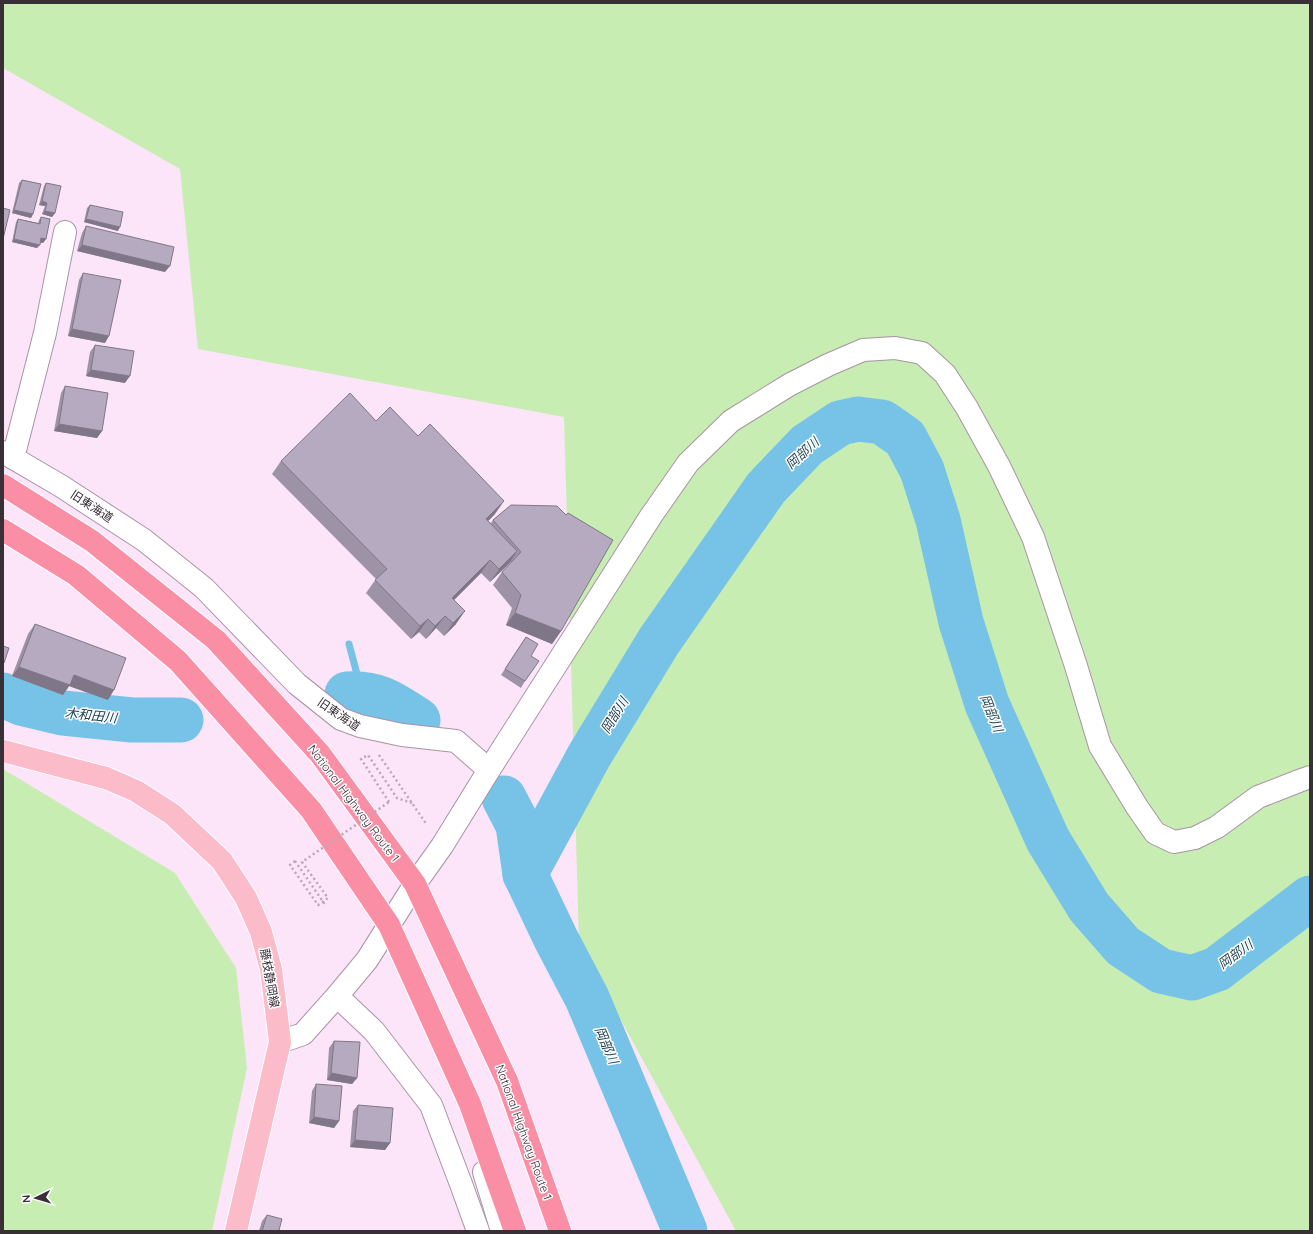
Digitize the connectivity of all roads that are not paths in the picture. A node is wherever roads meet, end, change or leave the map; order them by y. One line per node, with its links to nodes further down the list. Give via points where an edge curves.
1 (65, 232): 2 (street, via 45,333)
2 (8, 455): 6 (street, 旧東海道, via 144,540 204,588 297,684 341,719 402,735 456,741)
3 (3, 485): 8 (highway, National Highway Route 1, via 92,540 216,640 320,754)
4 (3, 530): 9 (highway, via 76,575 178,661 311,810)
5 (3, 751): 11 (main road, 藤枝静岡線, via 106,778 136,791 172,814 222,861 246,898 261,932 271,969)
6 (488, 770): 7 (street, via 688,463 731,421 789,385 863,350 895,348 922,353 945,374 999,466 1034,537 1100,746 1155,833 1174,842 1195,838 1217,827 1258,797); 8 (street, via 442,846)
7 (1310, 777)
8 (415, 884): 9 (street); 17 (highway, National Highway Route 1, via 507,1081)
9 (389, 925): 10 (street, via 367,960); 12 (highway)
10 (337, 996): 11 (street, via 303,1034); 14 (street, via 374,1031 431,1105)
11 (280, 1042): 13 (main road, 藤枝静岡線)
12 (470, 1104): 15 (street, via 482,1166); 16 (highway)
13 (236, 1231)
14 (478, 1231)
15 (502, 1231)
16 (515, 1231)
17 (560, 1231)

